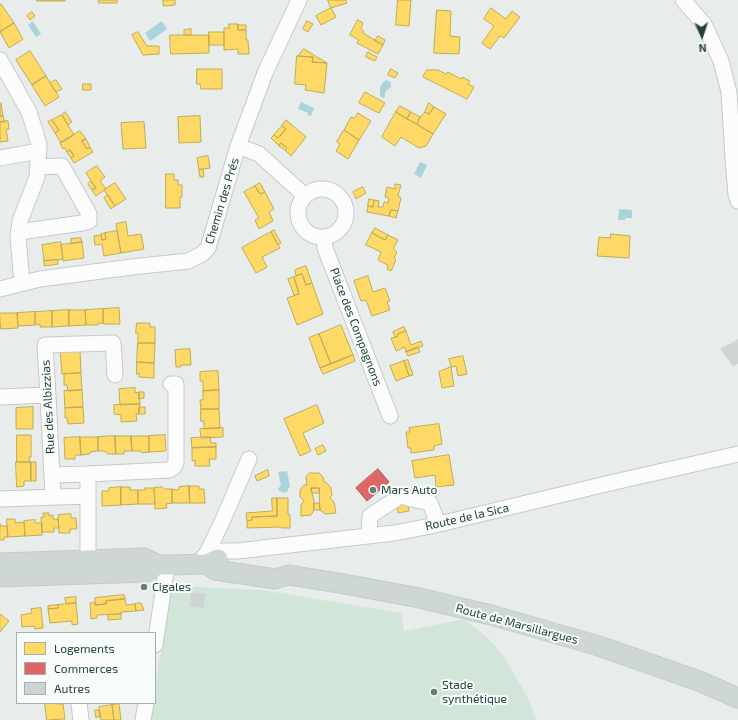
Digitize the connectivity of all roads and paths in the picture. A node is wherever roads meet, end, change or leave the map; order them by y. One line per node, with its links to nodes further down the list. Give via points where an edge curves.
1 (299, 0): 4 (street, Chemin des Prés, via 265,73)
2 (683, 0): 9 (street, via 704,24 721,61 729,92)
3 (0, 60): 5 (street, via 29,112)
4 (238, 146): 8 (street, via 259,154); 12 (street, Chemin des Prés, via 208,248 202,254 188,261)
5 (39, 151): 6 (street); 7 (street)
6 (0, 158)
7 (38, 168): 10 (street, via 20,221); 10 (street, via 62,166 89,214 88,221)
8 (304, 196): 11 (street, via 297,211 298,219 308,233); 11 (street, via 310,191 326,189 334,192 345,205 346,214 340,230)
9 (738, 201)
10 (19, 232): 12 (street)
11 (324, 238): 18 (street, Place des Compagnons, via 325,248)
12 (22, 283): 13 (street, Chemin des Prés)
13 (0, 289)
14 (115, 375): 16 (street, Rue des Albizzias, via 113,343 45,345)
15 (171, 384): 21 (street, via 176,384 174,467 169,470)
16 (48, 395): 17 (street); 22 (street, Rue des Albizzias)
17 (0, 397)
18 (390, 416)
19 (738, 454): 26 (street, Route de la Sica)
20 (248, 459): 28 (street)
21 (88, 474): 22 (street); 23 (street)
22 (52, 475): 24 (street, Rue des Albizzias)
23 (88, 496): 24 (street); 31 (street)
24 (53, 497): 25 (street)
25 (0, 499)
26 (438, 524): 27 (street, Route de la Sica); 27 (street, via 430,503 401,498 370,516)
27 (369, 535): 28 (street, Route de la Sica, via 238,551)
28 (204, 560): 30 (main road, Route de Marsillargues); 34 (main road, Route de Marsillargues, via 218,559 279,568 289,575 412,597 491,615 599,646 698,680)
29 (0, 562): 31 (main road)
30 (163, 565): 31 (main road, via 146,572); 33 (street)
31 (87, 567): 32 (main road)
32 (0, 578)
33 (156, 632)
34 (738, 698)
35 (79, 704): 37 (street)
36 (146, 704): 38 (street)
37 (81, 720)
38 (143, 720)

